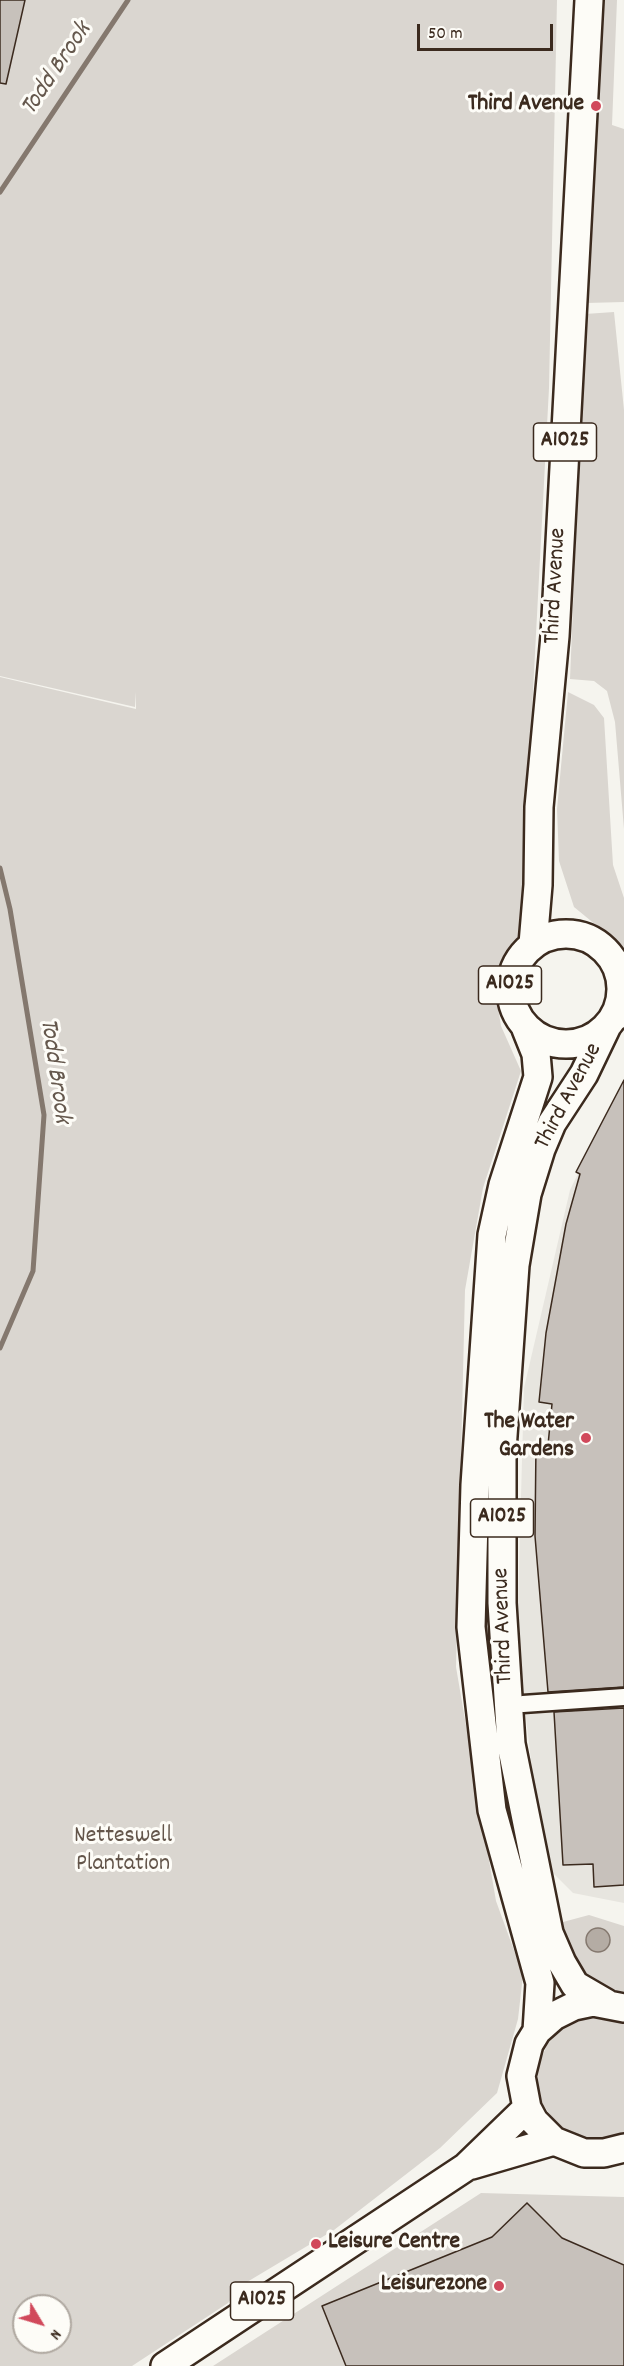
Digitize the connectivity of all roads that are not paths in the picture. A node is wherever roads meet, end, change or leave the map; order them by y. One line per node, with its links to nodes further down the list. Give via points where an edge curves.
1 (589, 0): 2 (main road, Third Avenue / A1025, via 555,636 539,807)
2 (538, 885): 3 (main road); 4 (main road, Third Avenue / A1025)
3 (572, 934): 4 (main road, A1025); 5 (main road, A1025, via 589,939)
4 (533, 944): 7 (main road, A1025, via 514,969 510,985 511,1001)
5 (620, 966): 6 (main road, A1025, via 621,995)
6 (615, 1020): 7 (main road, A1025, via 593,1038 576,1044 558,1045 541,1040); 10 (main road, Third Avenue / A1025, via 552,1124 527,1194 515,1265 502,1450 502,1603 511,1744 549,1933 575,1985)
7 (526, 1029): 11 (main road, Third Avenue / A1025, via 536,1054 538,1077 503,1185 492,1235 471,1627 492,1810 540,1983)
8 (624, 1698): 9 (street)
9 (522, 1704)
10 (615, 2005): 11 (main road, via 574,2006)
11 (537, 2031): 12 (main road, via 526,2052 521,2076)
12 (527, 2108): 13 (main road); 15 (main road, A1025)
13 (554, 2141): 14 (main road, via 584,2153 604,2154); 15 (main road, A1025)
14 (623, 2149)
15 (466, 2167): 16 (main road, A1025)
16 (165, 2366)

